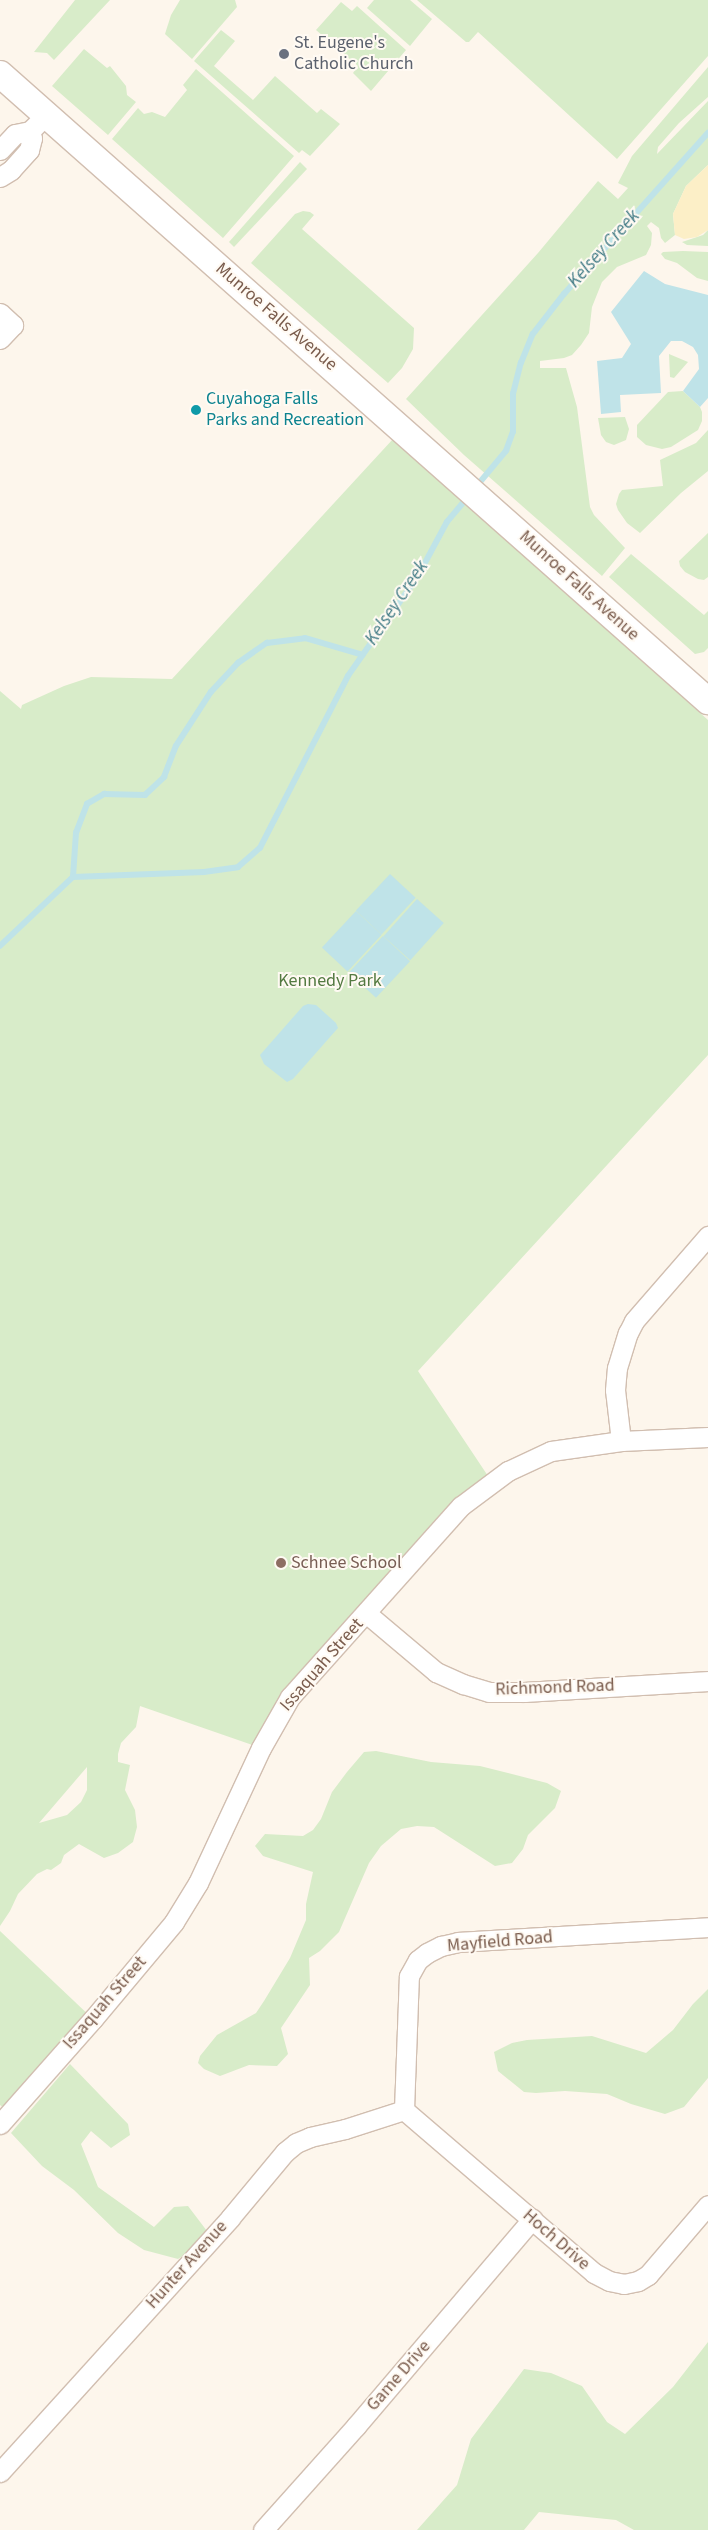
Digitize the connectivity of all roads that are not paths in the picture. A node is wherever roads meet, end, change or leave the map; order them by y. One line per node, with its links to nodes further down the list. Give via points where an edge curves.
1 (0, 74): 2 (street, Munroe Falls Avenue)
2 (38, 123): 3 (street, via 15,134); 4 (street, via 29,150); 7 (street, Munroe Falls Avenue, via 453,474)
3 (0, 150)
4 (0, 177)
5 (0, 313): 6 (street, via 13,325)
6 (0, 340)
7 (708, 701)
8 (708, 1236): 10 (street, via 634,1321 628,1334 616,1368)
9 (708, 1437): 10 (street, Issaquah Street)
10 (621, 1442): 11 (street, Issaquah Street, via 550,1451 508,1471 462,1506)
11 (366, 1612): 12 (street, Richmond Road, via 436,1672 490,1692); 15 (street, Issaquah Street, via 317,1664 274,1722 211,1857 175,1920)
12 (708, 1681)
13 (708, 1926): 14 (street, Mayfield Road, via 458,1942 427,1953 418,1960 409,1976)
14 (404, 2110): 17 (street, Hoch Drive); 18 (street, Hunter Avenue, via 310,2137 285,2152 218,2231)
15 (0, 2124)
16 (708, 2206): 17 (street, Hoch Drive, via 648,2275 624,2284 594,2273)
17 (532, 2219): 19 (street, Game Drive)
18 (0, 2472)
19 (263, 2530)

